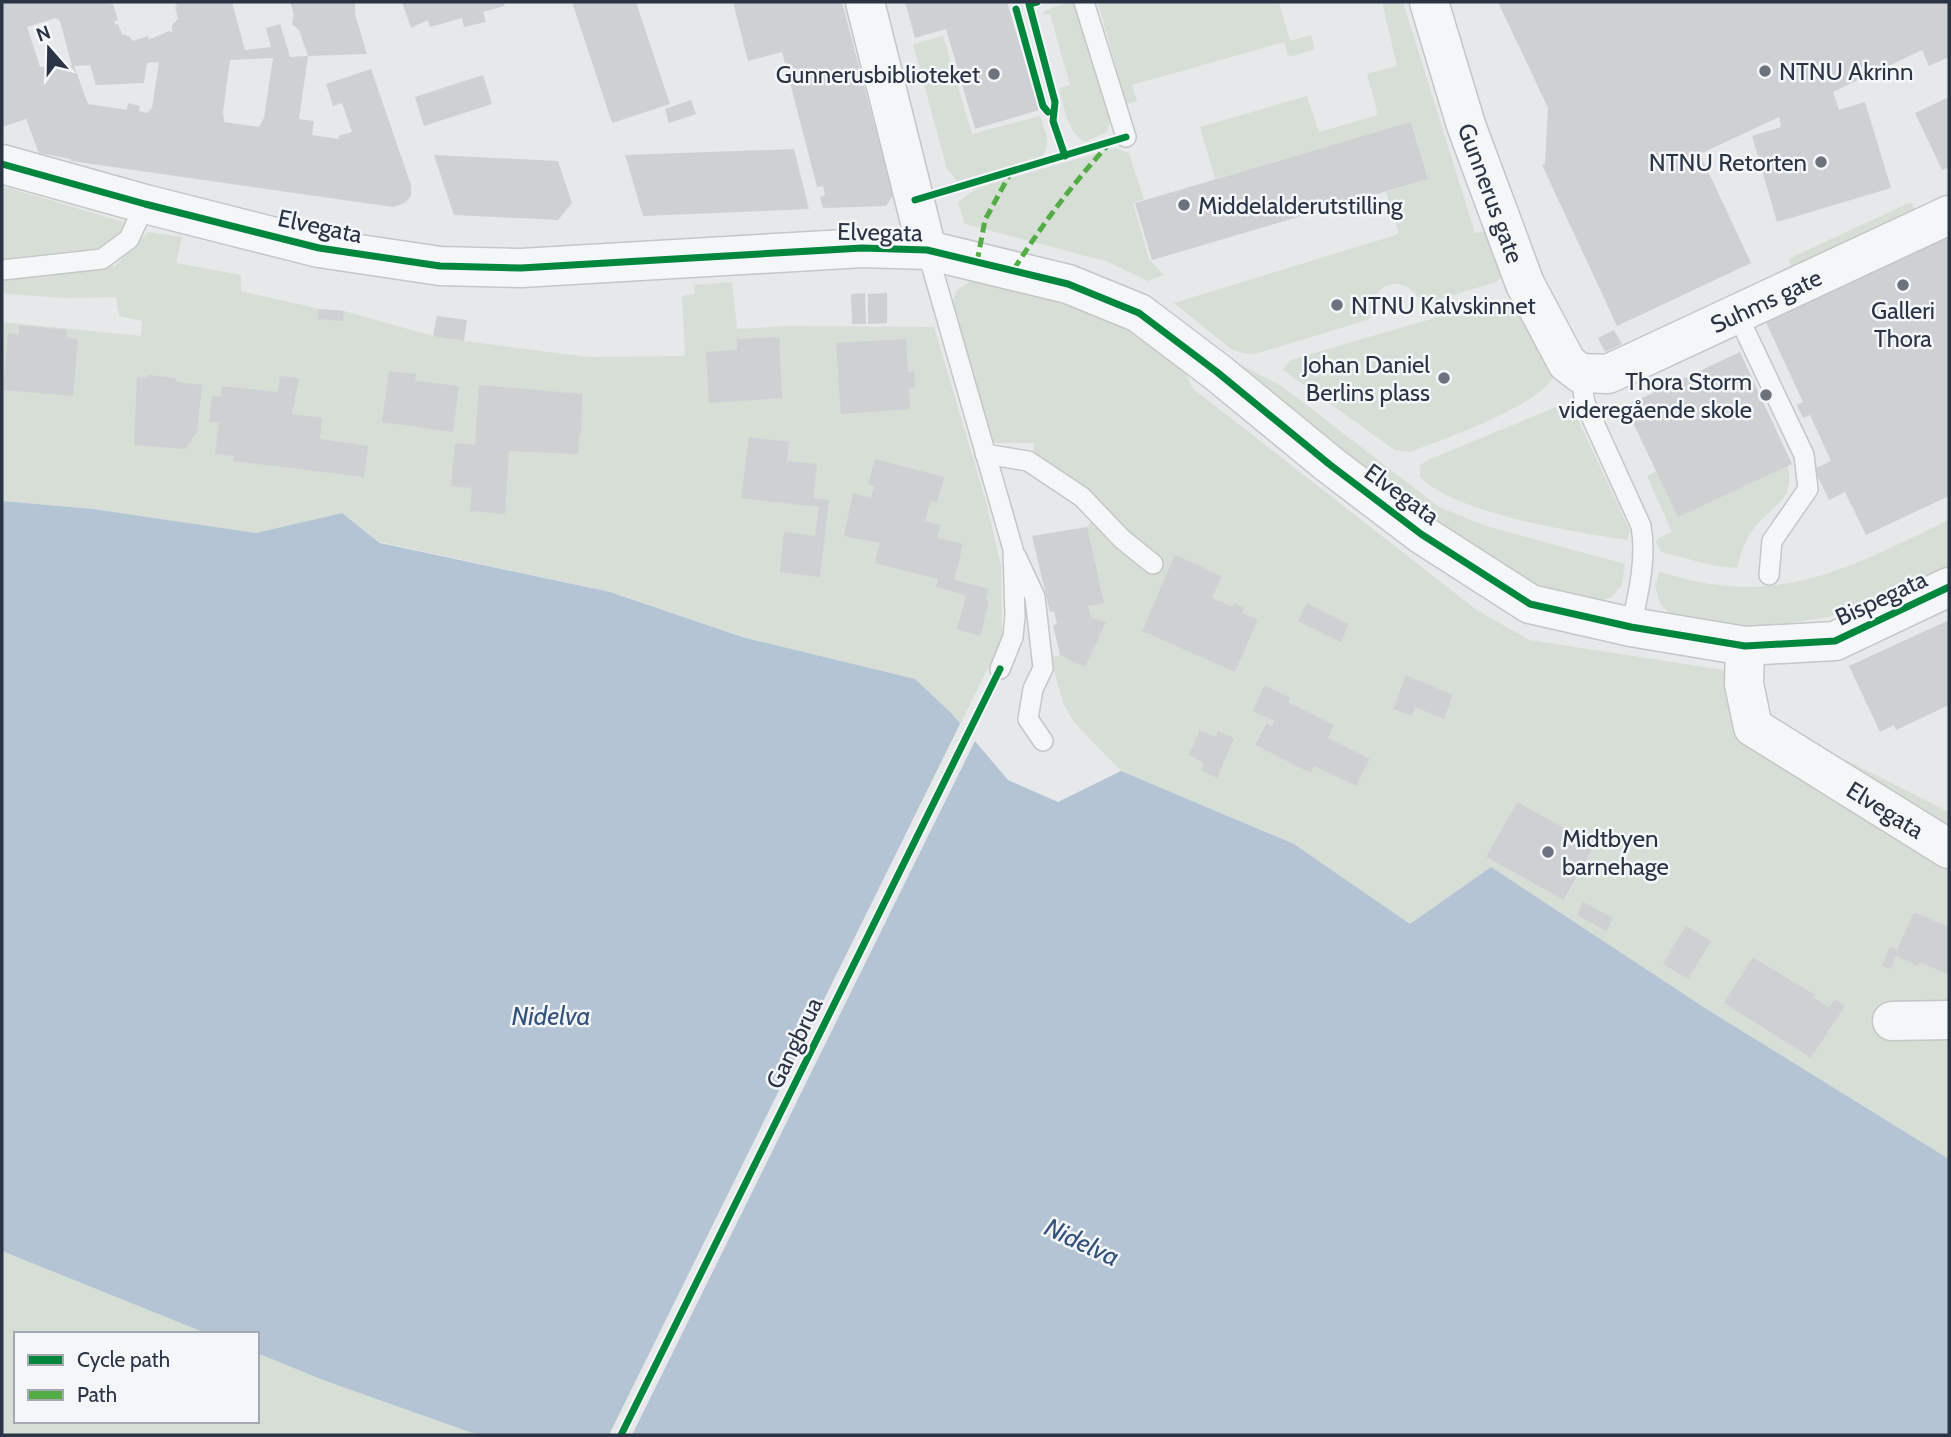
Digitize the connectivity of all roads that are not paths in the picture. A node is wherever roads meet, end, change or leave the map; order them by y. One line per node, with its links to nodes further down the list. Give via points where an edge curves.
1 (865, 2): 8 (street)
2 (1084, 2): 4 (lane)
3 (1429, 2): 11 (street, Gunnerus gate, via 1466,125 1525,284 1567,363)
4 (1126, 137)
5 (2, 164): 6 (street, Elvegata)
6 (145, 204): 8 (street, Elvegata, via 319,248 440,266 522,268 862,248); 9 (lane, via 129,239 102,259)
7 (1949, 215): 10 (street, Suhms gate)
8 (927, 250): 12 (lane, Elvegata); 17 (street, Elvegata, via 1068,284 1139,313 1421,534 1530,604)
9 (2, 270)
10 (1738, 314): 11 (street, Suhms gate, via 1608,374); 15 (lane, via 1804,455 1808,489 1772,541)
11 (1580, 373): 17 (lane, via 1585,403 1641,526 1643,557)
12 (985, 454): 13 (lane, Elvegata); 14 (lane, via 1028,461 1039,468 1082,497)
13 (1013, 548): 19 (lane, Elvegata, via 1013,636); 20 (lane, via 1035,597 1043,668 1033,689 1028,719)
14 (1153, 564)
15 (1769, 575)
16 (1949, 587): 18 (street, Bispegata, via 1835,641)
17 (1631, 627): 18 (street, Elvegata)
18 (1745, 646): 21 (street, Elvegata, via 1744,684 1754,727)
19 (1000, 669)
20 (1043, 741)
21 (1949, 849)
22 (1949, 1020): 23 (street)
23 (1892, 1021)

